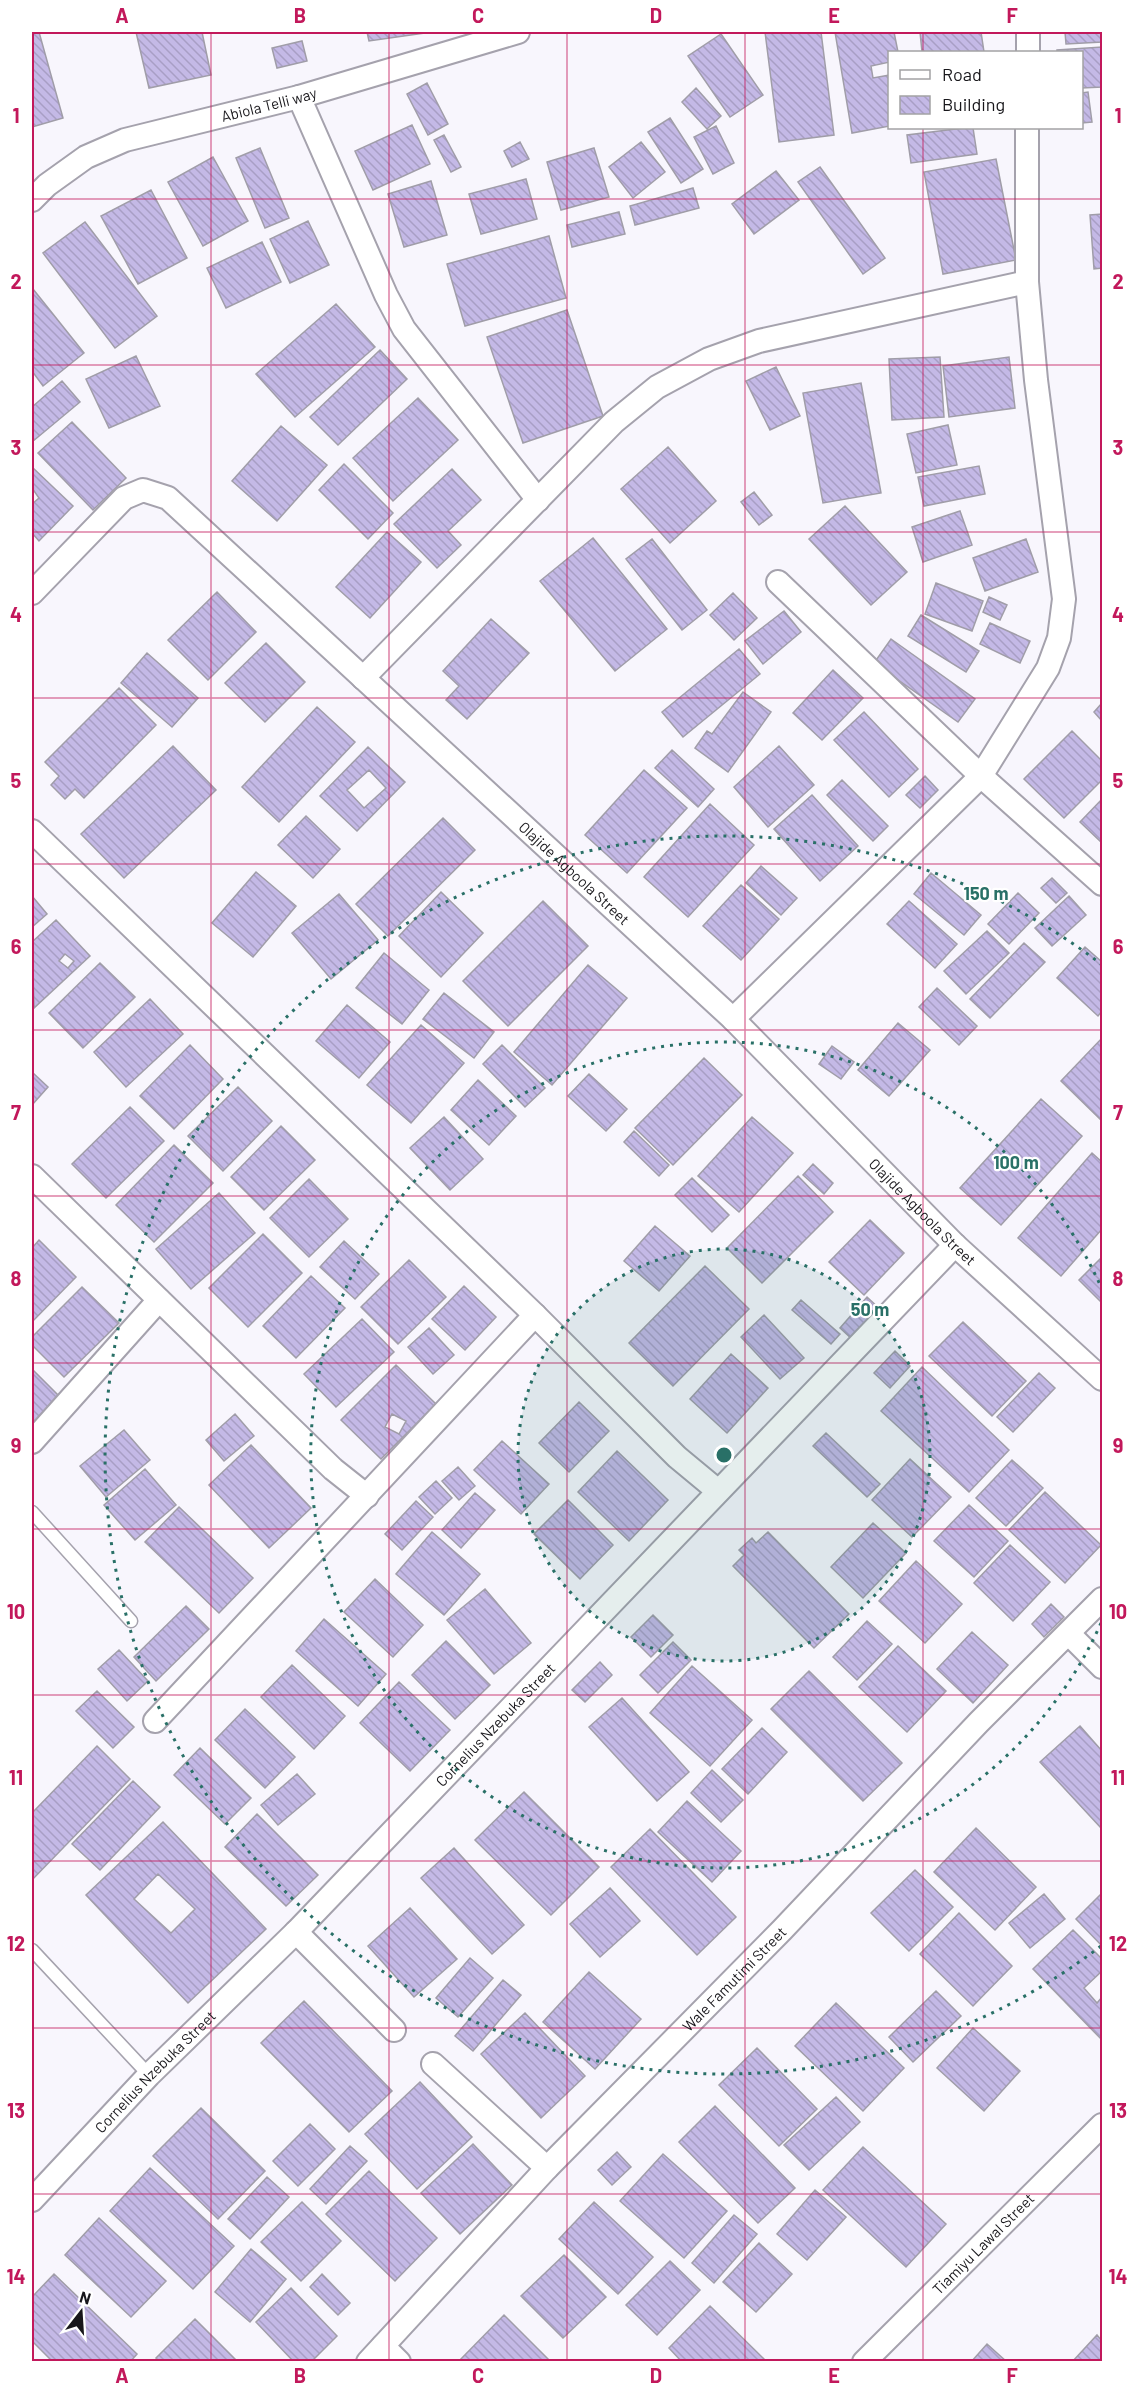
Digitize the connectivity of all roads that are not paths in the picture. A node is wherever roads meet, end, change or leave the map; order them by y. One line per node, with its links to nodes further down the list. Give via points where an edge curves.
1 (518, 32): 4 (street, Abiola Telli way)
2 (1028, 32): 3 (street)
3 (1028, 51)
4 (299, 97): 6 (street, Abiola Telli way, via 125,140 86,157); 8 (street, via 404,329)
5 (1027, 129): 7 (street)
6 (32, 200)
7 (1027, 282): 8 (street, via 759,340 709,359 657,387 614,422); 12 (street, via 1064,599 1059,638 1048,668)
8 (538, 500): 11 (street)
9 (778, 582): 12 (street)
10 (32, 593): 11 (street, Olajide Agboola Street, via 124,498 143,490 168,498)
11 (363, 678): 15 (street, Olajide Agboola Street)
12 (981, 776): 14 (street); 15 (street)
13 (32, 831): 19 (street)
14 (1102, 884)
15 (733, 1019): 17 (street, Olajide Agboola Street)
16 (32, 1176): 18 (street)
17 (955, 1245): 20 (street, Olajide Agboola Street); 22 (street, Cornelius Nzebuka Street)
18 (159, 1300): 21 (street); 23 (street, via 333,1469)
19 (535, 1315): 22 (street, via 677,1456); 23 (street)
20 (1102, 1379)
21 (32, 1442)
22 (718, 1491): 30 (street, Cornelius Nzebuka Street)
23 (367, 1496): 29 (street)
24 (32, 1512): 26 (lane)
25 (1102, 1599): 27 (street, Wale Famutimi Street)
26 (131, 1621)
27 (1069, 1634): 28 (street); 36 (street, Wale Famutimi Street)
28 (1102, 1667)
29 (155, 1721)
30 (296, 1932): 32 (street); 34 (street, Cornelius Nzebuka Street)
31 (32, 1950): 34 (lane)
32 (394, 2030)
33 (434, 2064): 36 (street)
34 (149, 2075): 37 (street, Cornelius Nzebuka Street)
35 (1102, 2125): 39 (street, Tiamiyu Lawal Street)
36 (547, 2168): 38 (street, Wale Famutimi Street)
37 (32, 2200)
38 (383, 2356)
39 (864, 2361)

